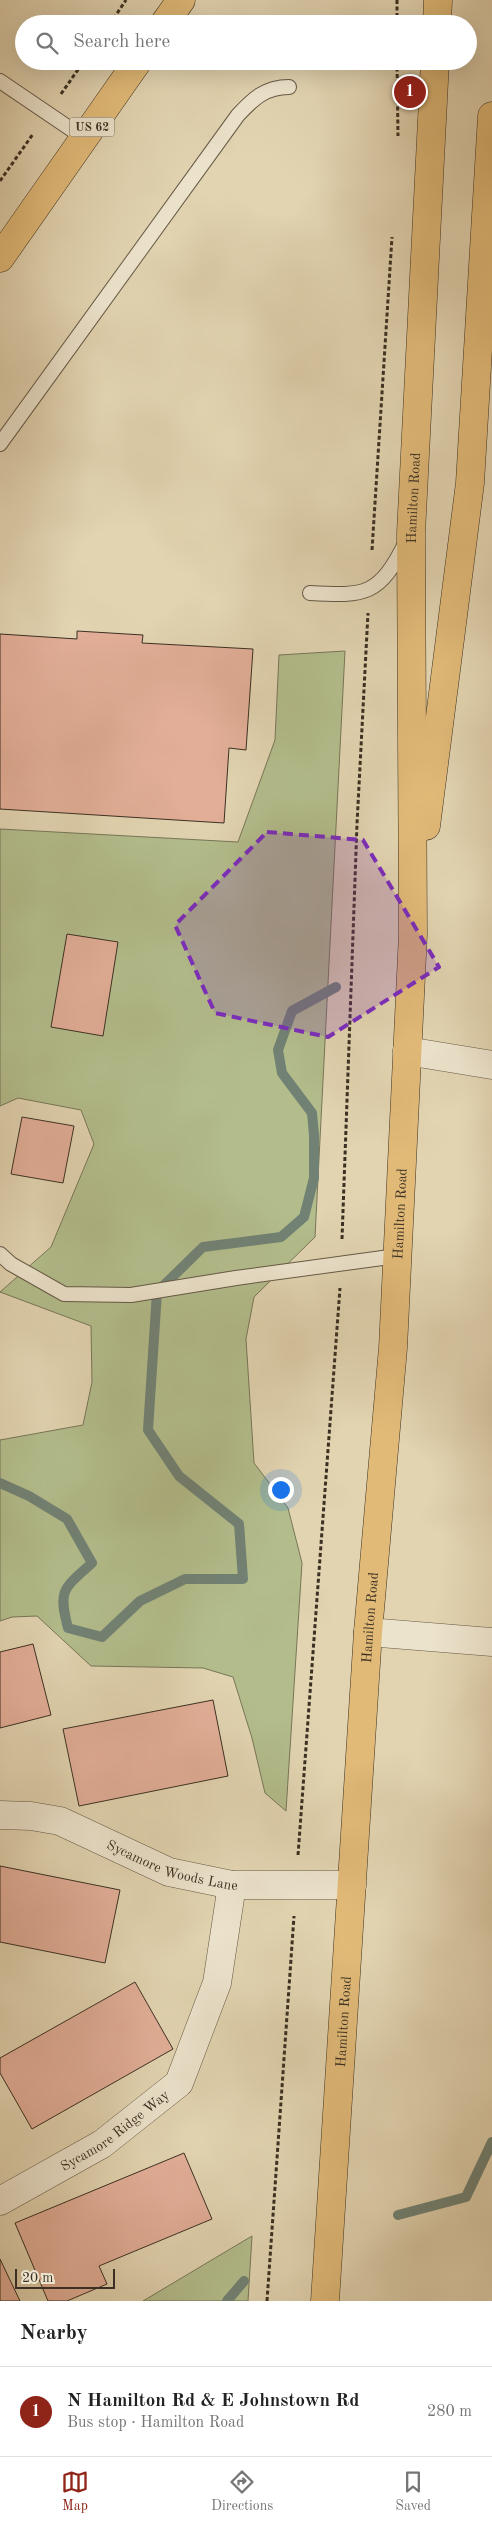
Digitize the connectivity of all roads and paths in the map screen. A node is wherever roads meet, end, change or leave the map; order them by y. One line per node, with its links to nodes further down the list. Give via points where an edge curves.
1 (126, 0): 5 (path)
2 (181, 0): 6 (main road)
3 (397, 0): 7 (path)
4 (438, 0): 8 (main road)
5 (116, 15)
6 (170, 15)
7 (397, 15)
8 (437, 15)
9 (132, 70): 15 (main road, US 62)
10 (397, 70): 16 (path)
11 (435, 70): 21 (main road, Hamilton Road)
12 (0, 80): 15 (lane)
13 (289, 87): 20 (lane, via 275,87 256,96 238,115)
14 (492, 116): 19 (main road, Hamilton Road)
15 (84, 138): 18 (main road, US 62)
16 (398, 144)
17 (393, 232): 22 (path)
18 (0, 258)
19 (485, 348): 24 (main road, Hamilton Road)
20 (0, 444)
21 (411, 532): 22 (lane, via 396,562); 24 (main road, Hamilton Road)
22 (370, 591): 23 (lane, via 351,596); 29 (path, via 357,824)
23 (310, 594)
24 (413, 934): 25 (main road, Hamilton Road)
25 (407, 1051): 26 (street); 28 (main road, Hamilton Road)
26 (492, 1065)
27 (0, 1254): 29 (lane, via 64,1294 131,1295)
28 (397, 1256): 29 (lane); 30 (main road, Hamilton Road, via 393,1348)
29 (341, 1264): 33 (path)
30 (368, 1632): 31 (street); 35 (main road, Hamilton Road)
31 (492, 1642)
32 (0, 1815): 34 (street, Sycamore Woods Lane, via 60,1821 169,1872)
33 (296, 1884): 34 (street, Sycamore Woods Lane); 35 (street, Sycamore Woods Lane); 37 (path)
34 (232, 1885): 36 (street, Sycamore Ridge Way, via 217,1983 179,2084 102,2144)
35 (352, 1885): 38 (main road, Hamilton Road)
36 (0, 2202)
37 (267, 2301)
38 (325, 2301)

